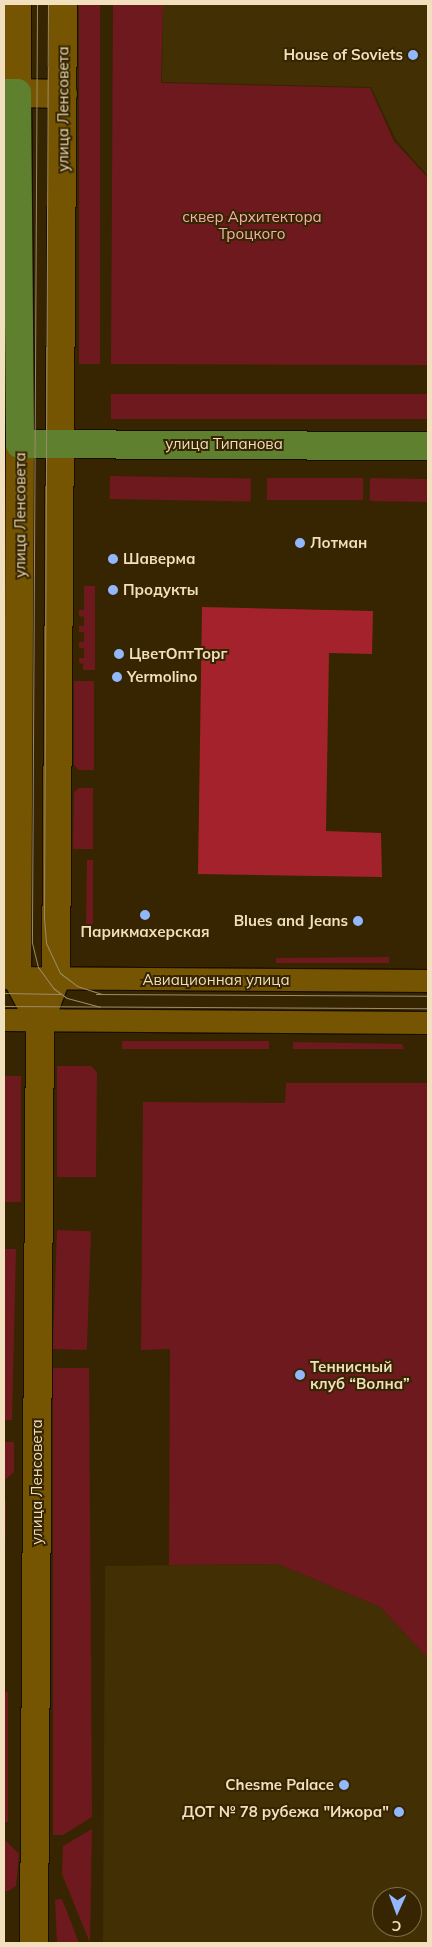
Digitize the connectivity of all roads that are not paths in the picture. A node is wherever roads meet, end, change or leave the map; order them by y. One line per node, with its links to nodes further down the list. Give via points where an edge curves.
1 (17, 4): 3 (street, улица Ленсовета)
2 (63, 4): 4 (street, улица Ленсовета)
3 (10, 93): 4 (street); 6 (main road, улица Ленсовета)
4 (63, 94): 5 (street, улица Ленсовета)
5 (60, 443): 6 (main road, улица Типанова); 7 (main road, улица Типанова); 9 (street, улица Ленсовета)
6 (20, 444): 8 (street, улица Ленсовета)
7 (428, 446)
8 (10, 978): 9 (street, Авиационная улица); 12 (street, улица Ленсовета)
9 (56, 978): 10 (street, Авиационная улица); 12 (street, улица Ленсовета)
10 (428, 981)
11 (4, 1020): 12 (street)
12 (40, 1021): 13 (street); 14 (street, улица Ленсовета)
13 (428, 1023)
14 (34, 1943)

